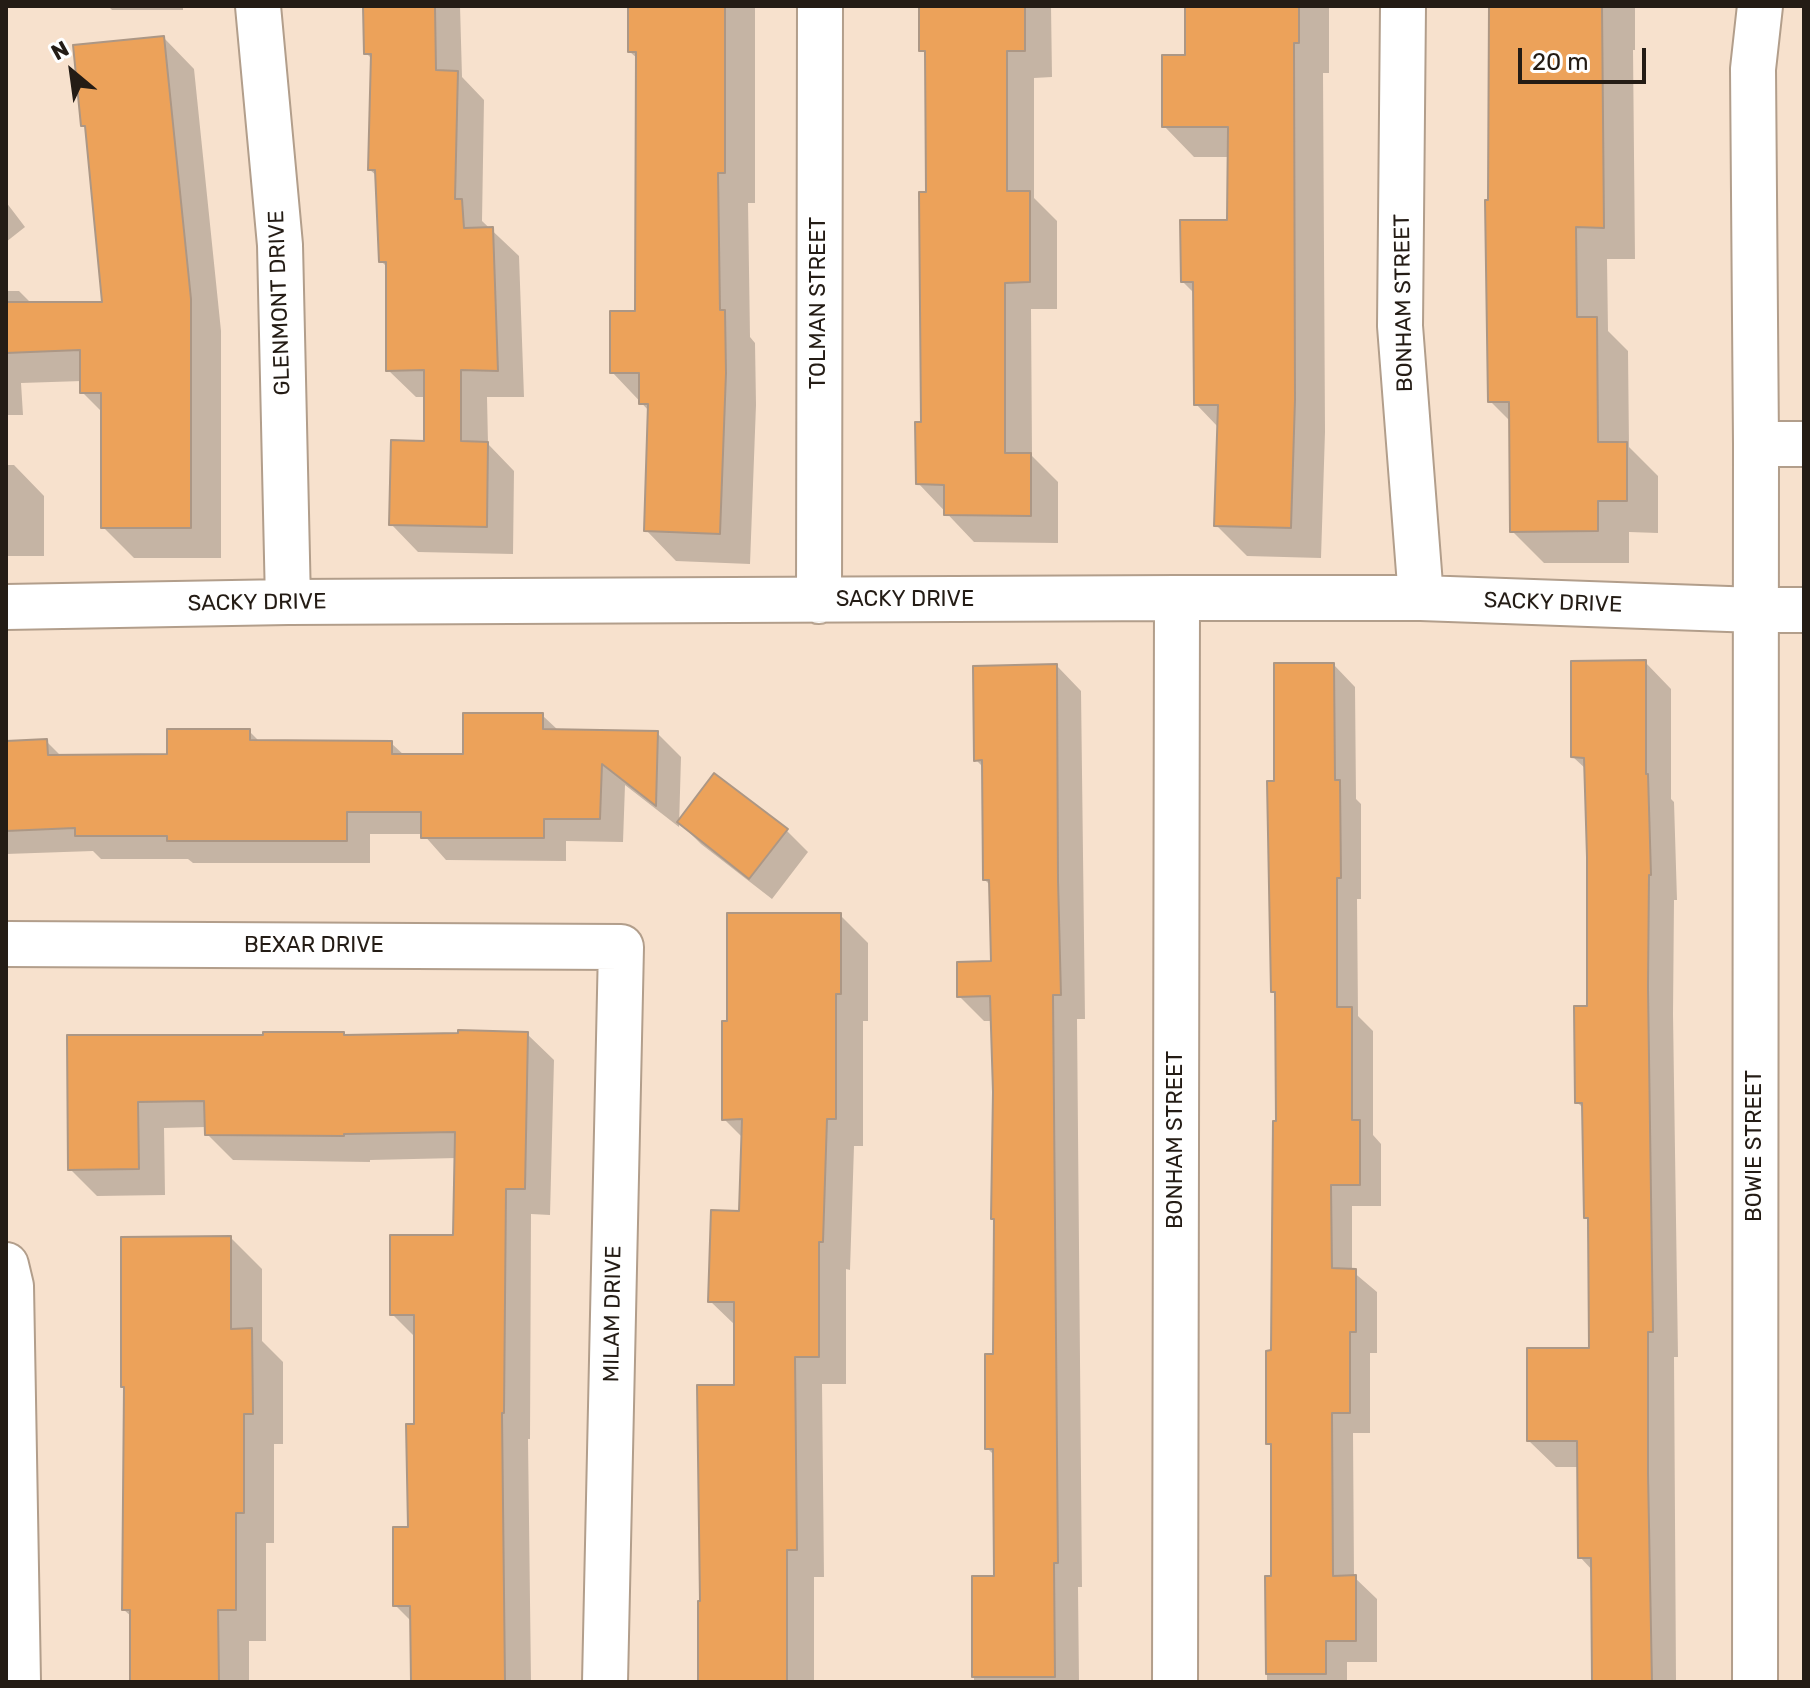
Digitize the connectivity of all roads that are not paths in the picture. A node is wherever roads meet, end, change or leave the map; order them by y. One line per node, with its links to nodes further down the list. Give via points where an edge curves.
1 (258, 6): 10 (street, GLENMONT DRIVE, via 280,245)
2 (820, 6): 9 (street, TOLMAN STREET)
3 (1403, 6): 8 (street, BONHAM STREET, via 1400,326)
4 (1760, 6): 5 (street, BOWIE STREET, via 1753,69)
5 (1756, 444): 6 (street); 12 (street, BOWIE STREET)
6 (1804, 444)
7 (1177, 598): 8 (street, SACKY DRIVE); 9 (street, SACKY DRIVE); 19 (street, BONHAM STREET)
8 (1421, 598): 12 (street, SACKY DRIVE)
9 (819, 601): 10 (street, SACKY DRIVE)
10 (288, 602): 11 (street, SACKY DRIVE)
11 (6, 607)
12 (1756, 610): 13 (street, SACKY DRIVE); 20 (street, BOWIE STREET)
13 (1804, 610)
14 (6, 944): 15 (street, BEXAR DRIVE)
15 (621, 947): 18 (street, MILAM DRIVE)
16 (6, 1265): 17 (street, via 11,1286)
17 (18, 1682)
18 (605, 1682)
19 (1175, 1682)
20 (1755, 1682)

